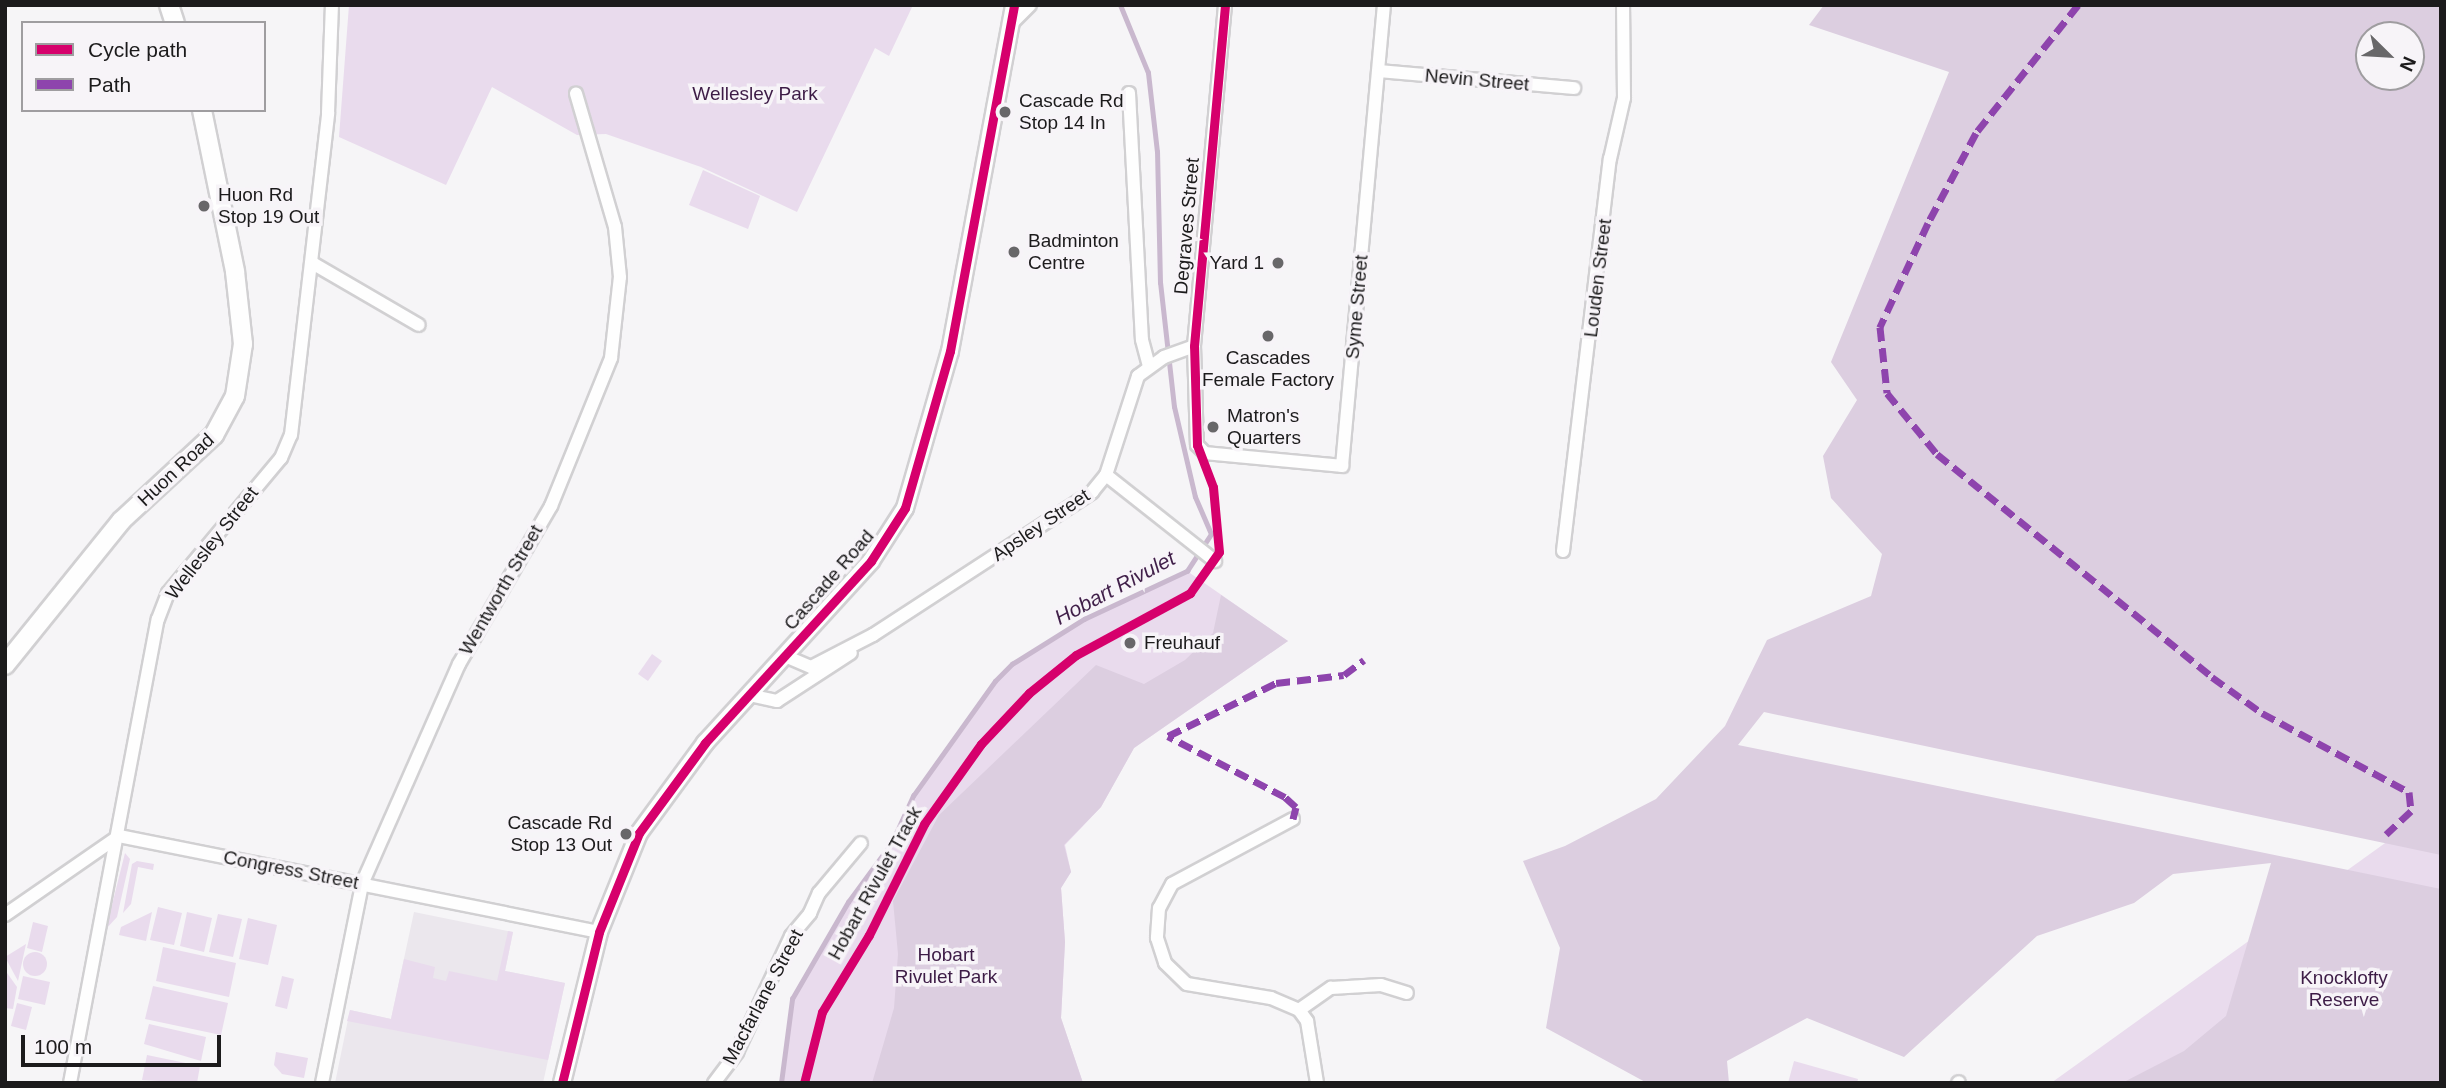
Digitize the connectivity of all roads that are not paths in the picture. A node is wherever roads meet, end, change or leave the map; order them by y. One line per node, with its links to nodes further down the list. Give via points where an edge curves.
1 (332, 5): 13 (street, Wellesley Street)
2 (1014, 5): 7 (street, Cascade Road)
3 (1030, 5): 7 (street)
4 (1225, 5): 15 (street, Degraves Street)
5 (1384, 5): 8 (street, Syme Street)
6 (1623, 5): 19 (street, Louden Street, via 1624,98 1610,159)
7 (1010, 25): 22 (street, Cascade Road, via 950,351 913,486 881,548)
8 (1379, 71): 9 (street, Nevin Street); 17 (street, Syme Street, via 1342,466)
9 (1574, 88)
10 (1129, 93): 16 (street, via 1142,340)
11 (576, 94): 28 (street, Wentworth Street, via 615,227 619,290 611,358 551,506 459,664)
12 (202, 112): 23 (main road, Huon Road, via 236,271 243,344 235,396 214,435 121,521)
13 (314, 264): 14 (street); 26 (street, Wellesley Street, via 291,435 281,458 168,593 158,619)
14 (419, 325)
15 (1194, 346): 16 (street, Apsley Street); 17 (street, Degraves Street)
16 (1149, 366): 18 (street, Apsley Street, via 1132,388)
17 (1200, 450)
18 (1106, 475): 20 (street); 21 (street, Apsley Street, via 1092,492)
19 (1563, 551)
20 (1211, 557)
21 (873, 635): 22 (street, Apsley Street, via 811,667); 24 (street, Apsley Street, via 777,701)
22 (785, 656): 24 (street, Cascade Road)
23 (5, 665)
24 (749, 695): 30 (street, Cascade Road, via 654,810 627,858)
25 (1293, 819): 32 (street, via 1172,884 1159,908 1157,938 1165,962 1187,984 1271,998)
26 (119, 836): 28 (street, Congress Street); 29 (street); 33 (street, Wellesley Street)
27 (860, 843): 36 (street, Macfarlane Street, via 819,892 792,936 737,1052)
28 (362, 884): 30 (street, Congress Street); 34 (street, Wentworth Street)
29 (5, 915)
30 (599, 932): 35 (street, Cascade Road)
31 (1406, 993): 32 (street, via 1381,985 1331,988)
32 (1298, 1010): 37 (street, via 1307,1021)
33 (70, 1083)
34 (322, 1083)
35 (562, 1083)
36 (714, 1083)
37 (1317, 1083)

